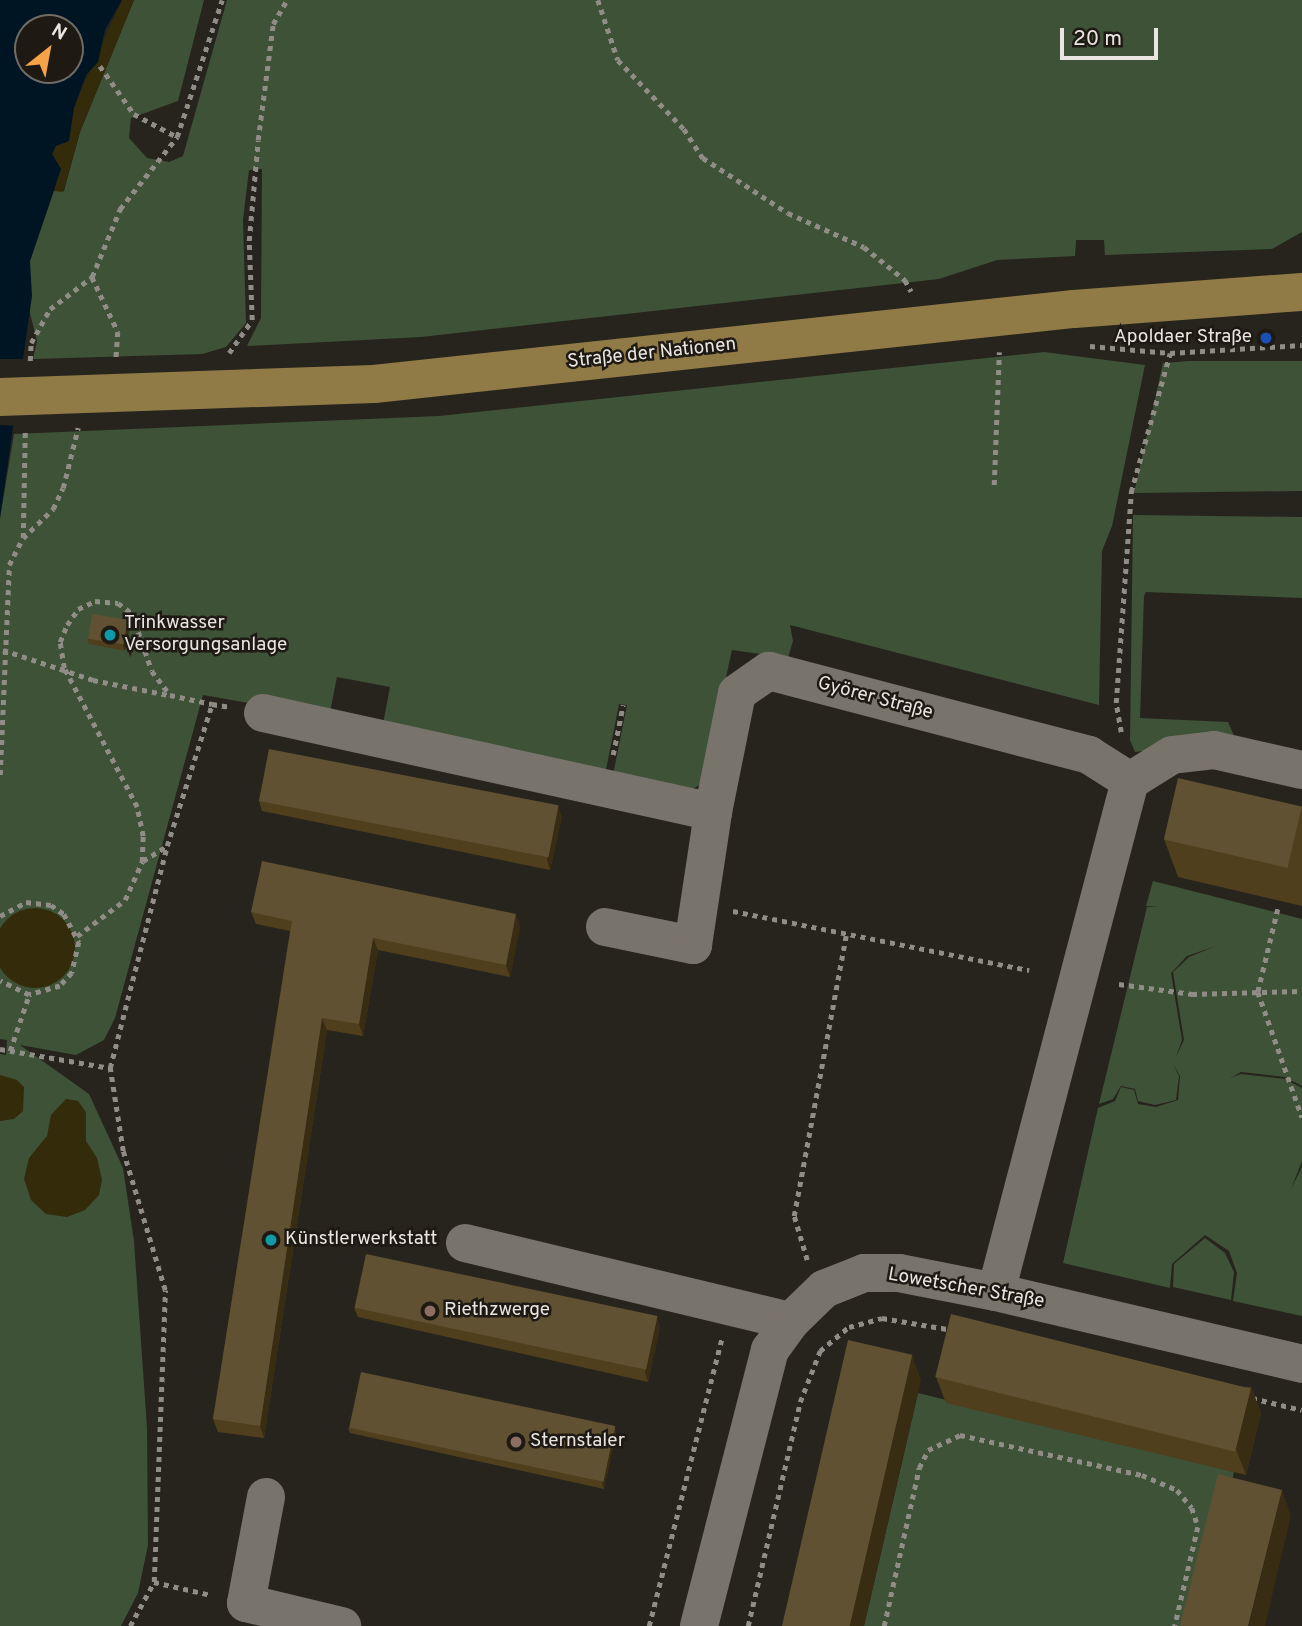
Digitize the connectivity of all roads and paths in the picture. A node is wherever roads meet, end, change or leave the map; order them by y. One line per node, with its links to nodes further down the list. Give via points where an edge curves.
1 (222, 0): 4 (path, via 177,136 134,114)
2 (287, 0): 10 (path, via 273,24 258,140 249,241 252,320 241,341)
3 (598, 0): 6 (path, via 618,60 676,121 703,158 788,213 864,247 905,280)
4 (100, 66)
5 (92, 277): 11 (path, via 118,332)
6 (912, 292)
7 (1302, 292): 13 (main road, Straße der Nationen, via 1061,311 374,384)
8 (1302, 345): 23 (path, via 1170,353 1131,492 1116,703)
9 (999, 346): 14 (path)
10 (219, 363)
11 (115, 366)
12 (0, 397): 13 (main road, Straße der Nationen)
13 (71, 397): 15 (path, via 76,443 63,488 53,509)
14 (994, 485)
15 (23, 538)
16 (64, 668): 17 (path, via 93,680); 17 (path, via 61,642 78,609 95,601 118,603 132,613 152,671); 22 (path, via 3,650); 27 (path, via 137,807)
17 (170, 695): 18 (path)
18 (212, 704): 20 (path); 26 (path)
19 (623, 705): 24 (path)
20 (262, 713): 24 (street)
21 (1302, 771): 23 (street, via 1214,750 1172,755)
22 (0, 775)
23 (1130, 781): 25 (street, Györer Straße, via 1089,755 769,671 737,693); 46 (street)
24 (607, 788): 25 (street)
25 (713, 812): 28 (street, Györer Straße)
26 (167, 846): 27 (path); 42 (path)
27 (142, 862): 32 (path, via 125,900)
28 (698, 904): 31 (street, Györer Straße, via 693,945); 33 (path)
29 (1278, 909): 38 (path)
30 (0, 916): 32 (path, via 26,902 42,902 64,914)
31 (605, 927)
32 (77, 936): 39 (path, via 79,958 72,973 60,986)
33 (846, 936): 34 (path); 45 (path, via 794,1216 809,1266)
34 (1029, 970)
35 (0, 981): 39 (path)
36 (1119, 984): 38 (path, via 1192,994)
37 (1302, 991): 38 (path)
38 (1258, 992): 43 (path)
39 (29, 995): 41 (path)
40 (0, 1049): 41 (path)
41 (10, 1051): 42 (path)
42 (110, 1068): 54 (path, via 123,1151 165,1290)
43 (1302, 1116)
44 (465, 1243): 47 (street)
45 (824, 1289): 46 (street, Lowetscher Straße, via 864,1273 899,1273); 48 (street, Lowetscher Straße)
46 (996, 1292): 50 (street, Lowetscher Straße)
47 (735, 1308): 48 (street); 58 (path, via 717,1354)
48 (791, 1321): 59 (street, Lowetscher Straße, via 770,1350)
49 (960, 1331): 60 (path, via 882,1318 849,1327 820,1351 800,1402)
50 (1302, 1364)
51 (1249, 1398): 52 (path)
52 (1302, 1410)
53 (266, 1497): 55 (street)
54 (154, 1582): 55 (path); 56 (path)
55 (246, 1603): 57 (street)
56 (130, 1626)
57 (342, 1626)
58 (649, 1626)
59 (699, 1626)
60 (748, 1626)
61 (884, 1626): 62 (path, via 919,1468 928,1450 960,1435 1142,1475 1177,1490 1192,1508 1198,1527)
62 (1175, 1626)

